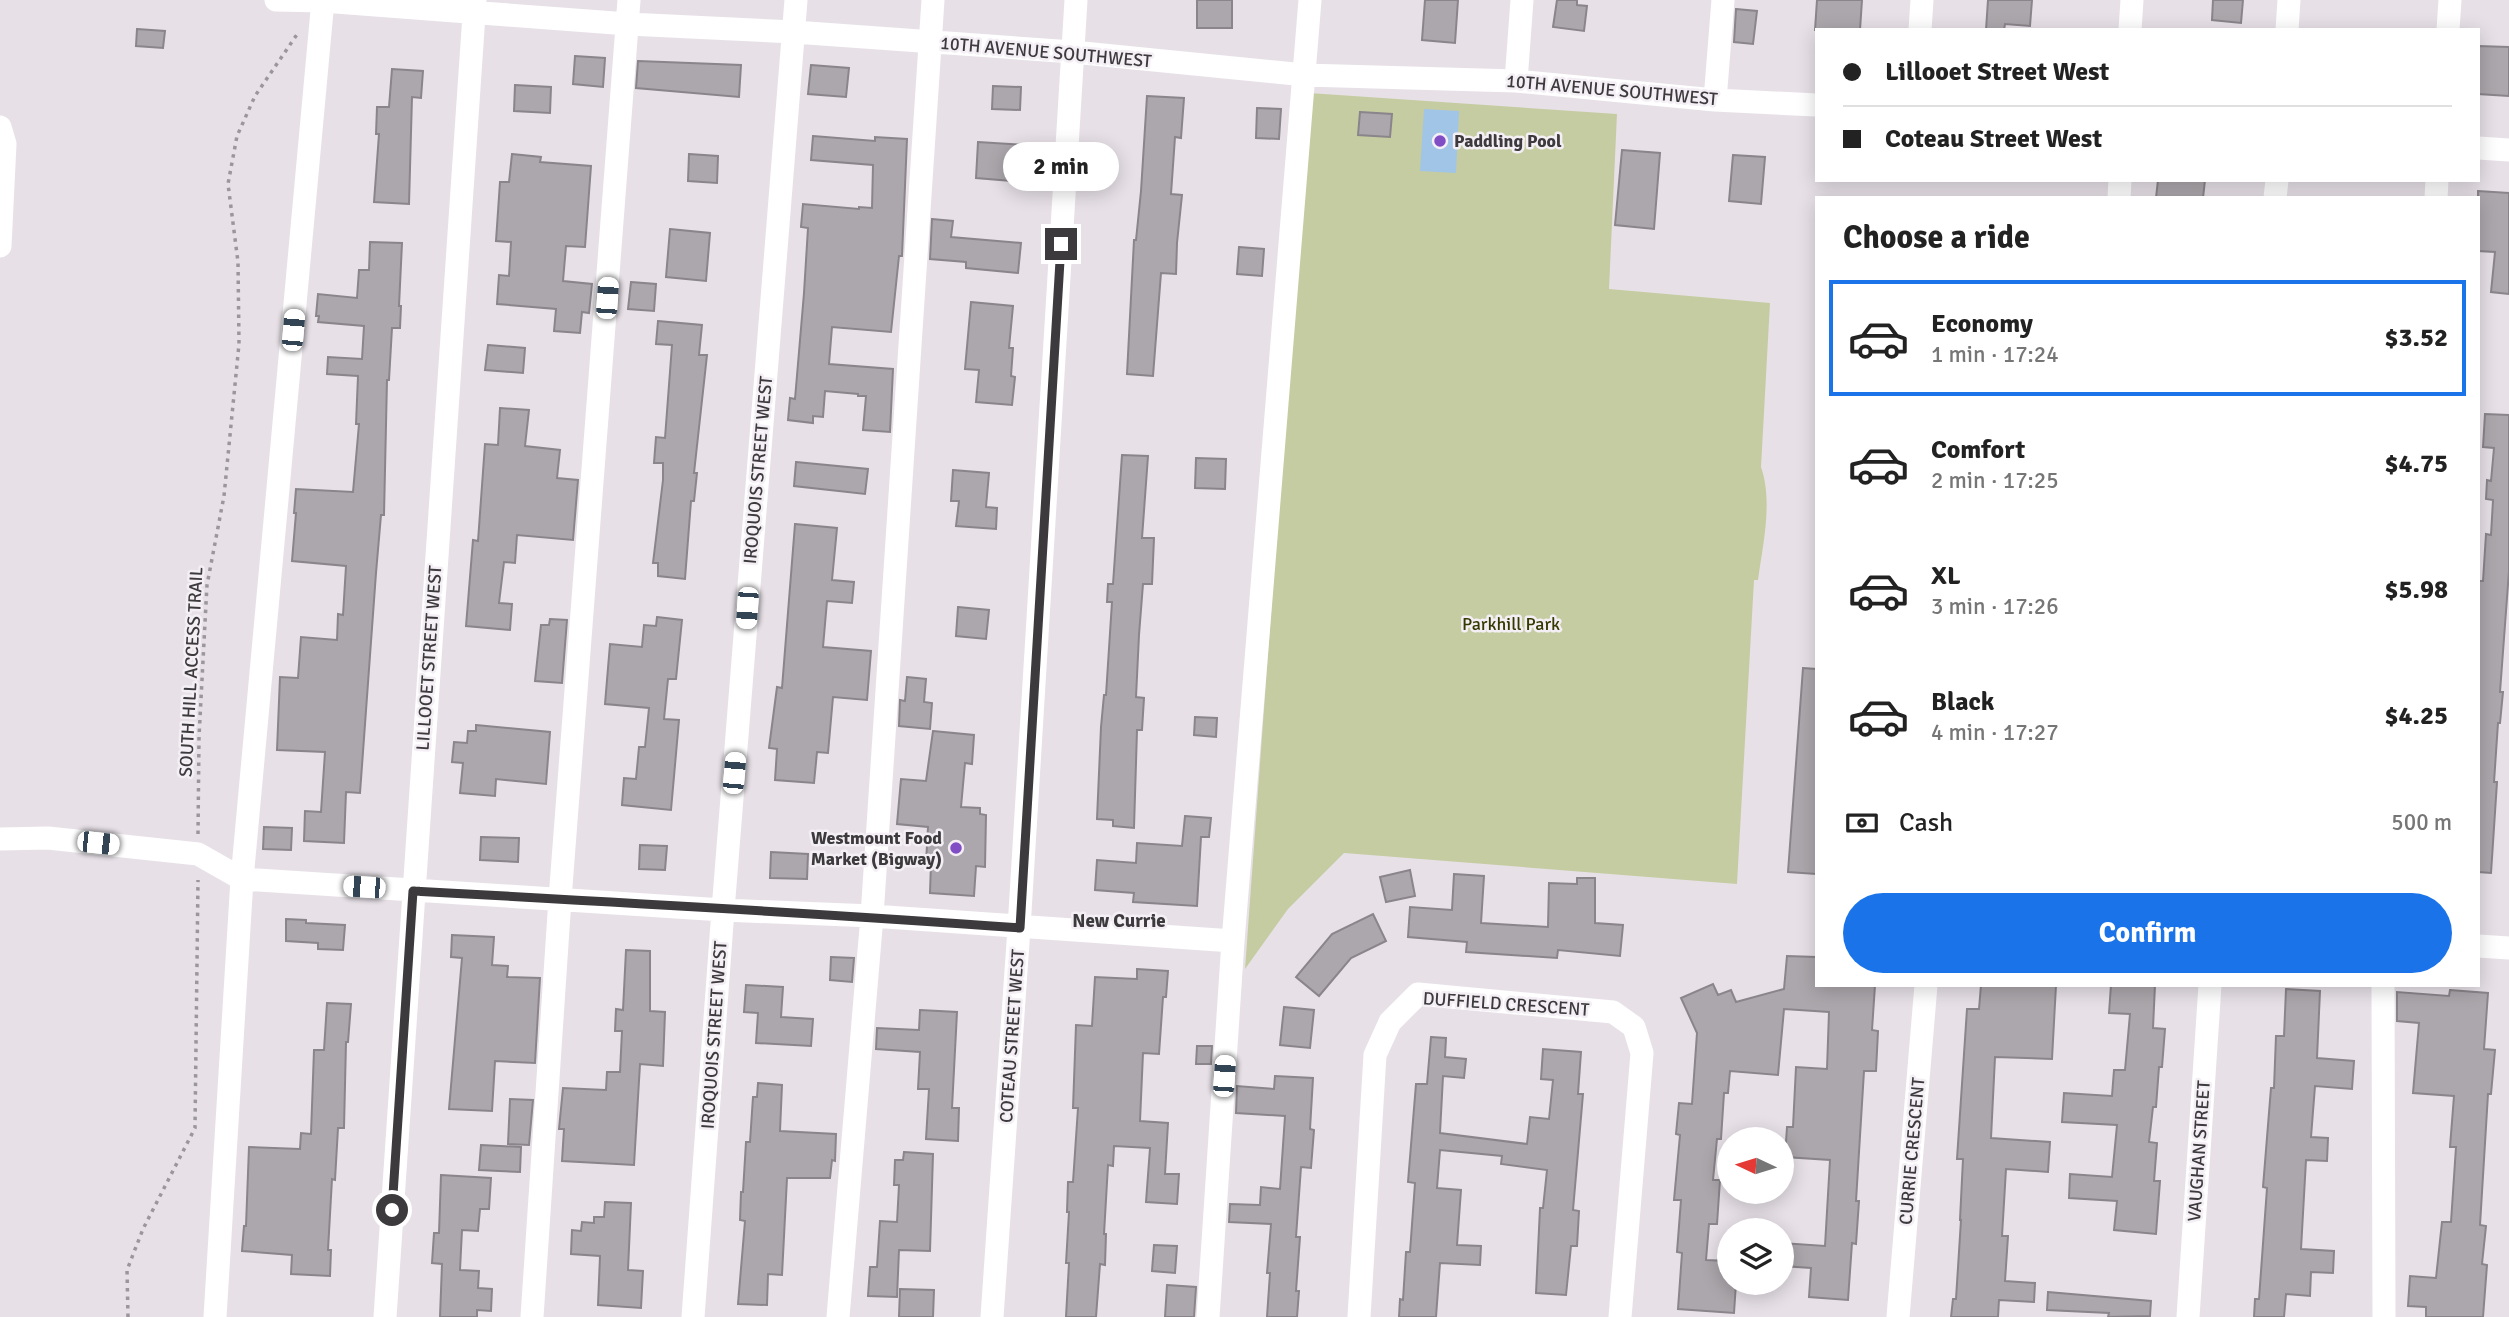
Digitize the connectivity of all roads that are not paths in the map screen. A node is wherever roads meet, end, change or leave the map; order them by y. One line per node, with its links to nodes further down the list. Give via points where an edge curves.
1 (276, 0): 13 (street, 10TH AVENUE SOUTHWEST)
2 (629, 0): 15 (street)
3 (796, 0): 20 (street, IROQUOIS STREET WEST)
4 (933, 0): 21 (street)
5 (1076, 0): 22 (street, COTEAU STREET WEST)
6 (1310, 0): 23 (street)
7 (1522, 0): 24 (street)
8 (1723, 0): 25 (street)
9 (1922, 0): 16 (street)
10 (2132, 0): 17 (street)
11 (2289, 0): 18 (street)
12 (2450, 0): 19 (street)
13 (323, 1): 14 (street, 10TH AVENUE SOUTHWEST); 32 (street)
14 (475, 6): 15 (street, 10TH AVENUE SOUTHWEST); 33 (street, LILLOOET STREET WEST)
15 (628, 24): 20 (street, 10TH AVENUE SOUTHWEST); 34 (street)
16 (1920, 28)
17 (2130, 28)
18 (2287, 28)
19 (2448, 28)
20 (794, 32): 21 (street, 10TH AVENUE SOUTHWEST); 35 (street, IROQUOIS STREET WEST)
21 (930, 42): 22 (street, 10TH AVENUE SOUTHWEST); 36 (street)
22 (1073, 52): 23 (street, 10TH AVENUE SOUTHWEST); 37 (street, COTEAU STREET WEST)
23 (1304, 75): 24 (street, 10TH AVENUE SOUTHWEST); 38 (street)
24 (1516, 81): 25 (street, 10TH AVENUE SOUTHWEST)
25 (1715, 100): 26 (street, 10TH AVENUE SOUTHWEST)
26 (1815, 105)
27 (0, 127): 30 (street, via 5,144)
28 (2480, 148): 29 (street)
29 (2509, 150)
30 (0, 246)
31 (0, 839): 32 (street, via 48,838 198,854)
32 (242, 879): 33 (street); 44 (street)
33 (413, 891): 34 (street); 45 (street, LILLOOET STREET WEST)
34 (560, 899): 35 (street); 46 (street)
35 (723, 910): 36 (street); 47 (street, IROQUOIS STREET WEST)
36 (872, 916): 37 (street); 48 (street)
37 (1020, 928): 38 (street); 49 (street, COTEAU STREET WEST)
38 (1233, 942): 50 (street)
39 (2480, 946): 40 (street)
40 (2509, 948)
41 (1926, 987): 53 (street, CURRIE CRESCENT)
42 (2210, 987): 54 (street, VAUGHAN STREET)
43 (2383, 987): 55 (street)
44 (215, 1317)
45 (385, 1317)
46 (532, 1317)
47 (693, 1317)
48 (838, 1317)
49 (992, 1317)
50 (1208, 1317)
51 (1359, 1317): 52 (street, DUFFIELD CRESCENT, via 1375,1055 1390,1023 1418,994 1613,1012 1634,1027 1642,1053)
52 (1620, 1317)
53 (1898, 1317)
54 (2188, 1317)
55 (2384, 1317)

